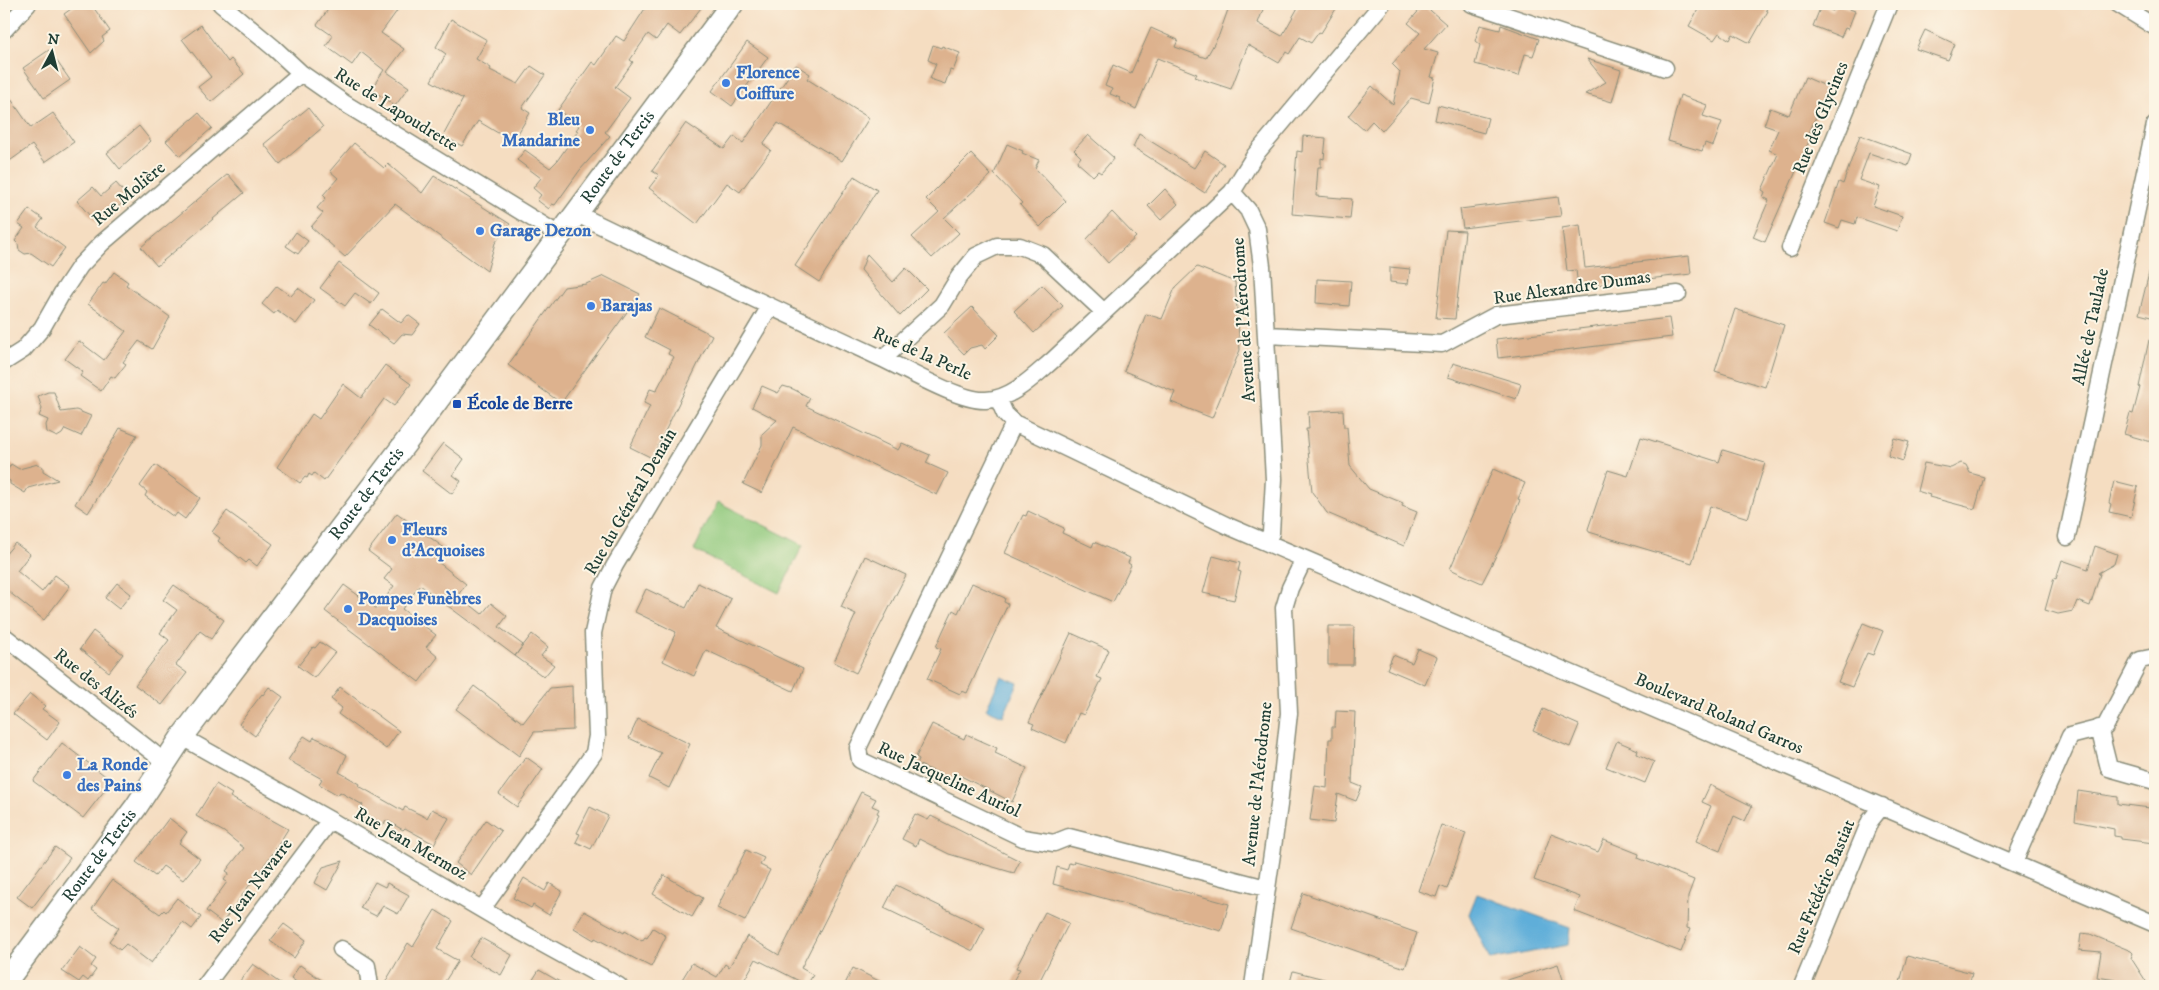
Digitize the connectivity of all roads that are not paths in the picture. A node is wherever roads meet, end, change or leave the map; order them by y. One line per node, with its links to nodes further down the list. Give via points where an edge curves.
1 (28, 4): 9 (street)
2 (221, 4): 11 (street, Rue de Lapoudrette)
3 (732, 4): 14 (main road, Route de Tercis)
4 (1382, 4): 13 (street, via 1255,155)
5 (1472, 4): 10 (street)
6 (1889, 4): 16 (street, Rue des Glycines)
7 (2118, 4): 8 (street)
8 (2155, 27)
9 (4, 30)
10 (1665, 68)
11 (301, 74): 15 (street, Rue de Lapoudrette); 22 (street, Rue Molière, via 102,243 80,266 42,328 23,350)
12 (2155, 125): 25 (street, Allée de Taulade)
13 (1232, 192): 19 (street, Rue de la Perle); 20 (street, Avenue de l'Aérodrome, via 1248,210 1257,228)
14 (577, 214): 15 (main road, Route de Tercis); 18 (street, Rue de la Perle)
15 (561, 236): 31 (main road, Route de Tercis)
16 (1790, 248)
17 (1678, 294): 20 (street, Rue Alexandre Dumas, via 1496,315 1442,344)
18 (769, 308): 21 (street, Rue de la Perle); 38 (street, Rue du Général Denain, via 603,588 593,633 597,736 594,753)
19 (1104, 312): 21 (street, via 1042,255 1020,246 998,246 976,256 942,305); 23 (street, Rue de la Perle, via 1023,385)
20 (1267, 335): 26 (street, Avenue de l'Aérodrome, via 1274,479 1271,533)
21 (883, 359): 23 (street, Rue de la Perle, via 964,396 985,400)
22 (4, 362)
23 (998, 398): 24 (street)
24 (1014, 423): 26 (street); 37 (street, Rue Jacqueline Auriol, via 858,748 860,760 1023,838 1054,843 1069,837)
25 (2067, 537)
26 (1266, 542): 27 (street, Boulevard Roland Garros)
27 (1304, 559): 34 (street, Boulevard Roland Garros); 37 (street, Avenue de l'Aérodrome, via 1284,608 1289,713)
28 (4, 636): 32 (street, Rue des Alizés)
29 (2155, 657): 30 (street, via 2140,660 2105,727)
30 (2099, 728): 33 (street, via 2109,768); 36 (street, via 2070,736)
31 (182, 737): 32 (main road, Route de Tercis); 35 (street, Rue Jean Mermoz)
32 (165, 762): 41 (main road, Route de Tercis, via 136,807)
33 (2155, 781)
34 (1882, 806): 36 (street, Boulevard Roland Garros); 46 (street, Rue Frédéric Bastiat, via 1870,821)
35 (330, 820): 38 (street, Rue Jean Mermoz); 42 (street, Rue Jean Navarre)
36 (2014, 862): 39 (street, Boulevard Roland Garros)
37 (1266, 888): 45 (street, Avenue de l'Aérodrome)
38 (482, 909): 44 (street, Rue Jean Mermoz)
39 (2155, 924)
40 (341, 949): 43 (street, via 367,966)
41 (4, 984)
42 (205, 986)
43 (370, 986)
44 (620, 986)
45 (1252, 986)
46 (1802, 986)

